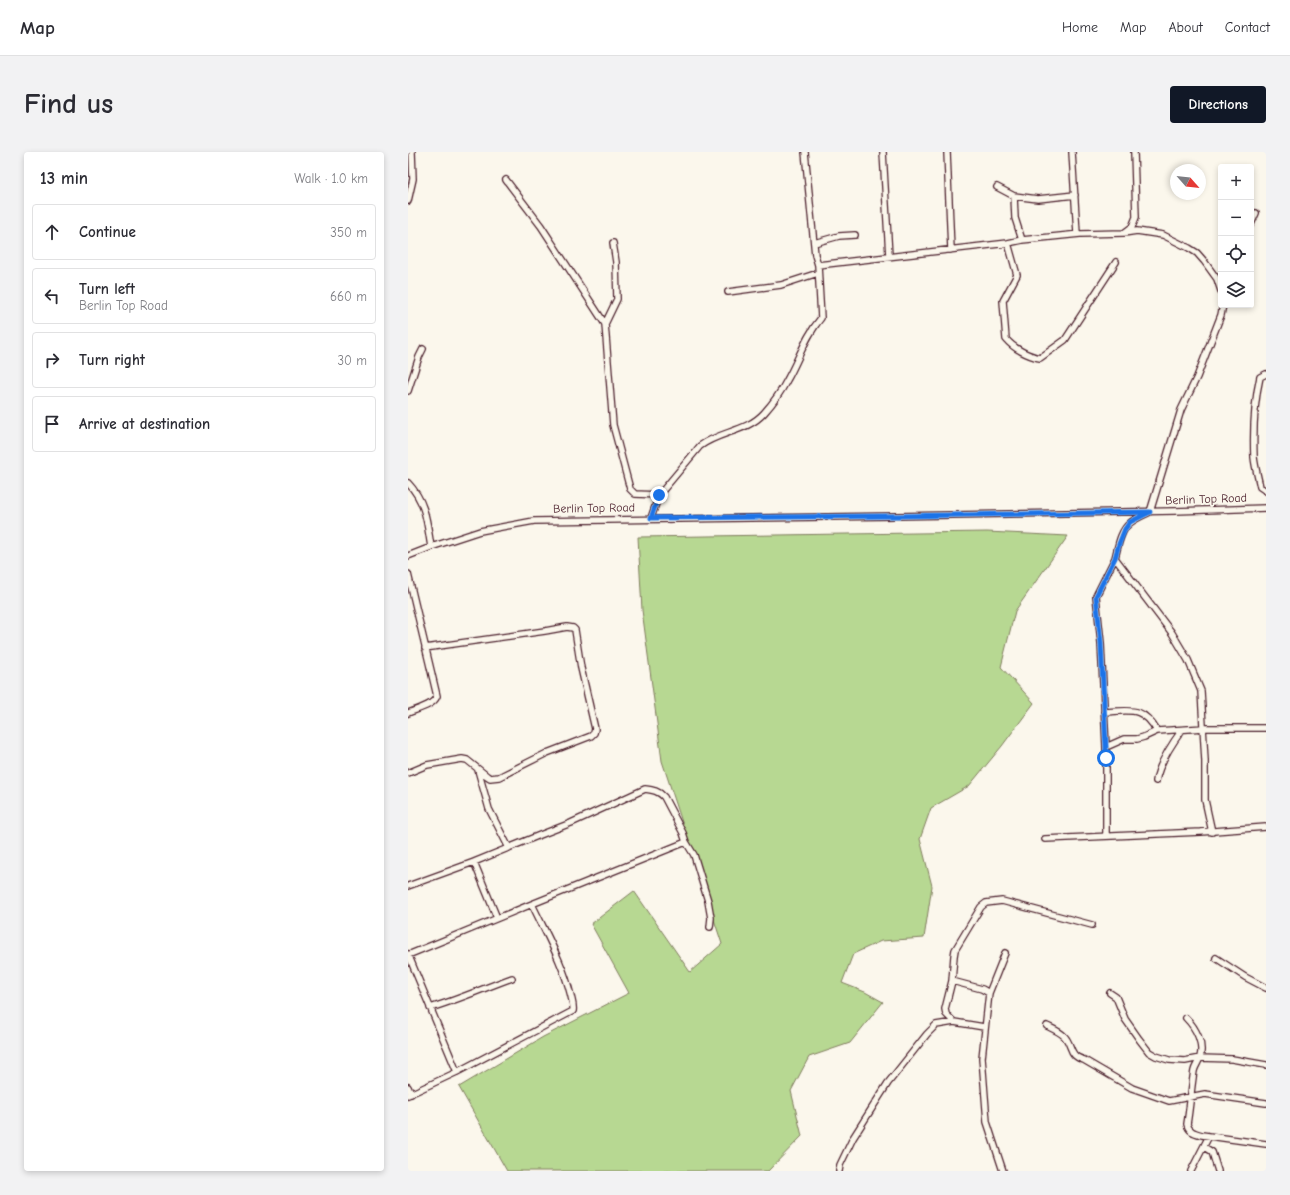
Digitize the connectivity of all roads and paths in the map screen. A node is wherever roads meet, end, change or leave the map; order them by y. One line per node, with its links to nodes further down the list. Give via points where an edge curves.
1 (412, 152): 11 (street, via 412,178)
2 (805, 152): 19 (street)
3 (883, 152): 22 (street)
4 (947, 152): 21 (street)
5 (1072, 152): 9 (street)
6 (1134, 152): 14 (street, via 1136,217 1132,226)
7 (506, 180): 29 (street, via 541,226)
8 (997, 187): 10 (street)
9 (1075, 195): 10 (street, via 1038,199); 15 (street)
10 (1014, 196): 17 (street)
11 (408, 201)
12 (1256, 213): 13 (street)
13 (1254, 217)
14 (1124, 233): 15 (street); 26 (street, via 1137,231 1164,235 1197,254)
15 (1077, 234): 17 (street)
16 (855, 235): 19 (street, via 839,236)
17 (1022, 240): 20 (street)
18 (614, 243): 29 (street, via 617,299)
19 (814, 243): 24 (street)
20 (1008, 243): 21 (street); 23 (street, via 1017,275 1003,301 1006,339 1024,352 1040,358 1064,340)
21 (951, 250): 22 (street)
22 (889, 256): 24 (street)
23 (1116, 262)
24 (818, 265): 25 (street)
25 (818, 273): 27 (street, via 781,285); 35 (street, via 821,318 804,342 788,380 777,397 764,413 748,426 717,436 700,446)
26 (1218, 279)
27 (728, 292)
28 (1222, 308): 37 (street, via 1197,377 1181,410)
29 (605, 324): 35 (street, via 613,425 629,486 635,494)
30 (423, 349): 32 (street)
31 (1266, 374): 34 (street, via 1260,377 1256,394 1254,459 1260,487)
32 (408, 391)
33 (408, 483): 39 (street, via 425,510)
34 (1266, 491)
35 (659, 495): 38 (street)
36 (1266, 508): 37 (street, Berlin Top Road)
37 (1150, 512): 38 (street, Berlin Top Road); 41 (street, via 1130,522)
38 (651, 518): 39 (street, Berlin Top Road, via 534,521 480,531)
39 (431, 547): 40 (street, Berlin Top Road)
40 (408, 556)
41 (1115, 558): 44 (street, via 1096,596); 46 (street, via 1172,633 1188,660 1201,691)
42 (408, 574): 43 (street)
43 (425, 648): 45 (street, via 436,700); 51 (street, via 567,626 574,629 594,733 582,741 547,754 499,777 490,778)
44 (1104, 712): 49 (street, via 1137,711 1151,722); 50 (street)
45 (408, 713)
46 (1204, 728): 47 (street); 48 (street); 55 (street, via 1205,800)
47 (1266, 728)
48 (1182, 730): 49 (street); 53 (street, via 1170,746)
49 (1157, 731): 50 (street, via 1137,739 1124,739)
50 (1106, 747): 56 (street)
51 (478, 770): 52 (street, via 467,760 456,759 427,765); 59 (street, via 489,809)
52 (408, 773)
53 (1156, 781)
54 (1266, 828): 55 (street)
55 (1212, 832): 56 (street)
56 (1106, 836): 57 (street)
57 (1045, 839)
58 (686, 842): 59 (street, via 664,797 656,791 645,789); 62 (street); 65 (street, via 694,855 708,901)
59 (509, 848): 60 (street)
60 (474, 862): 61 (street); 63 (street)
61 (408, 886)
62 (532, 904): 63 (street); 81 (street, via 558,955 569,988 573,1011)
63 (497, 918): 67 (street)
64 (1092, 925): 70 (street, via 1002,901 986,903 955,950)
65 (710, 927)
66 (1005, 953): 72 (street)
67 (408, 955): 74 (street)
68 (1216, 958): 71 (street)
69 (512, 978): 74 (street, via 454,1002)
70 (952, 981): 72 (street); 76 (street, via 945,1009 946,1014)
71 (1266, 988)
72 (989, 993): 78 (street)
73 (1110, 993): 79 (street, via 1116,997 1125,1019 1149,1052 1169,1060 1185,1061)
74 (430, 1008): 81 (street)
75 (1186, 1018): 79 (street, via 1199,1039 1202,1049)
76 (954, 1022): 78 (street); 89 (street, via 936,1025 888,1083 853,1138)
77 (1047, 1026): 84 (street, via 1065,1037 1077,1058 1142,1093 1168,1101)
78 (984, 1027): 90 (street, via 982,1058 987,1122)
79 (1200, 1058): 80 (street, via 1232,1059); 84 (street, via 1194,1070)
80 (1266, 1065)
81 (457, 1072): 83 (street)
82 (408, 1087): 83 (street)
83 (410, 1094)
84 (1191, 1097): 85 (street, via 1205,1094); 86 (street, via 1188,1127 1195,1134)
85 (1266, 1103)
86 (1209, 1136): 87 (street); 88 (street)
87 (1266, 1144)
88 (1204, 1147): 91 (street); 92 (street, via 1212,1152)
89 (839, 1171)
90 (1003, 1171)
91 (1191, 1171)
92 (1218, 1171)

